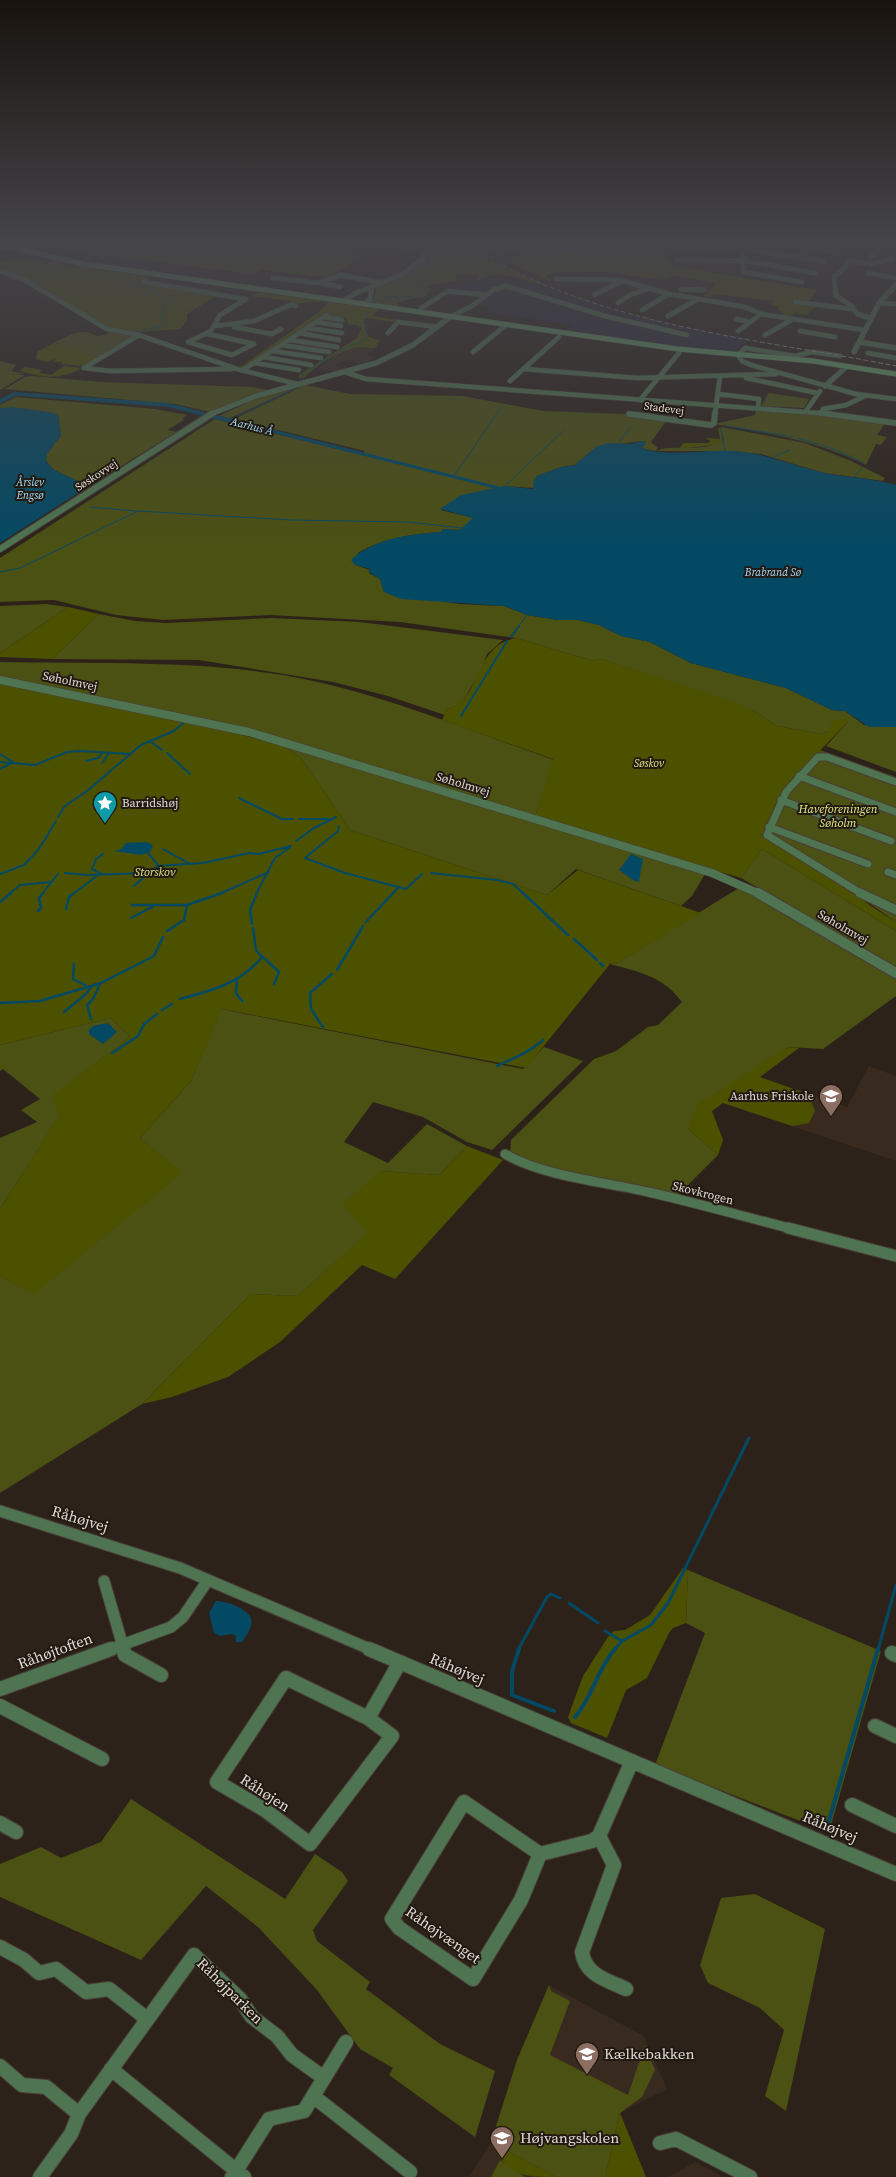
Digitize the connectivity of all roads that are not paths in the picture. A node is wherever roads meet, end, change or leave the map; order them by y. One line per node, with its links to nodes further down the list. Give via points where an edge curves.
1 (281, 345): 19 (street)
2 (121, 346): 32 (street, via 84,368 122,371)
3 (170, 346): 16 (street)
4 (178, 346): 16 (street)
5 (200, 346): 6 (street, via 232,355)
6 (251, 346)
7 (285, 346): 20 (street)
8 (328, 346): 17 (street)
9 (411, 346): 36 (street, Søskovvej)
10 (481, 346): 21 (street)
11 (550, 346): 33 (street)
12 (648, 346): 24 (main road)
13 (857, 346): 22 (street)
14 (878, 346): 28 (street, via 868,352)
15 (882, 346): 18 (street)
16 (174, 347): 32 (street)
17 (337, 347)
18 (896, 348)
19 (273, 351): 26 (street); 27 (street)
20 (329, 352)
21 (473, 352)
22 (854, 352)
23 (679, 353): 41 (street)
24 (738, 355): 25 (street, via 745,348 795,356 812,352); 37 (street, via 747,364); 38 (main road, via 819,362)
25 (840, 356)
26 (264, 357): 29 (street); 31 (street)
27 (321, 358)
28 (896, 358)
29 (255, 363): 34 (street); 35 (street)
30 (848, 363): 44 (street)
31 (311, 365)
32 (237, 369): 34 (street)
33 (524, 369): 41 (street); 42 (street)
34 (243, 370): 43 (street)
35 (299, 370)
36 (345, 372): 43 (street, Søskovvej); 49 (street, via 366,379)
37 (778, 373): 40 (street); 44 (street)
38 (896, 374)
39 (720, 376): 40 (street); 41 (street); 45 (street)
40 (745, 376): 46 (street, via 747,380)
41 (657, 378): 49 (street)
42 (510, 381)
43 (298, 384): 54 (street, Søskovvej, via 214,412)
44 (826, 386): 46 (street); 47 (street)
45 (718, 394): 50 (street); 51 (street, via 759,399)
46 (817, 394): 52 (street)
47 (865, 396): 48 (street); 52 (street, via 840,406)
48 (896, 399)
49 (639, 401): 50 (street); 50 (street, Stadevej, via 629,414 711,425)
50 (717, 405): 51 (street)
51 (758, 408): 52 (street)
52 (807, 409): 53 (street)
53 (896, 423)
54 (0, 548)
55 (0, 680): 64 (street, Søholmvej, via 277,740 727,878)
56 (799, 776): 57 (street, via 822,756); 58 (street); 59 (street)
57 (896, 782)
58 (781, 800): 60 (street); 61 (street)
59 (896, 812)
60 (769, 827): 62 (street); 63 (street, via 768,837 873,901)
61 (890, 841)
62 (868, 864)
63 (896, 910)
64 (896, 973)
65 (505, 1154): 66 (street, Skovkrogen, via 576,1178 648,1192)
66 (896, 1256)
67 (0, 1511): 68 (street, Råhøjvej, via 180,1568)
68 (208, 1580): 70 (street, Råhøjtoften, via 179,1622); 71 (street, Råhøjvej)
69 (104, 1581): 70 (street)
70 (122, 1644): 72 (street, via 125,1655); 73 (street, Råhøjtoften)
71 (400, 1662): 75 (street); 79 (street, Råhøjvej)
72 (161, 1675)
73 (0, 1688)
74 (0, 1706): 78 (street)
75 (368, 1718): 75 (street, Råhøjen, via 286,1678 217,1782 265,1810 310,1844 392,1736)
76 (875, 1726): 77 (street)
77 (896, 1736)
78 (102, 1759)
79 (632, 1762): 84 (street); 86 (street, Råhøjvej)
80 (852, 1805): 82 (street)
81 (0, 1823): 83 (street)
82 (896, 1826)
83 (16, 1832)
84 (599, 1836): 85 (street, via 592,1841); 88 (street, via 614,1865 582,1952 582,1961 587,1971)
85 (540, 1854): 85 (street, Råhøjvænget, via 464,1802 392,1919 399,1928 473,1979 520,1900)
86 (896, 1874)
87 (0, 1947): 89 (street, via 24,1960 38,1973 56,1969 86,1992 109,1989)
88 (626, 1989)
89 (147, 2019): 92 (street, Råhøjparken); 93 (street, Råhøjparken, via 194,1955 240,1999 252,2017)
90 (346, 2042): 93 (street)
91 (0, 2066): 95 (street, via 22,2084 46,2087)
92 (111, 2069): 95 (street, Råhøjparken); 99 (street)
93 (324, 2078): 94 (street)
94 (314, 2096): 97 (street); 99 (street, via 304,2111 270,2119)
95 (79, 2114): 98 (street, Råhøjparken)
96 (660, 2143): 100 (street, via 676,2139)
97 (410, 2172)
98 (46, 2175)
99 (237, 2175)
100 (750, 2177)

